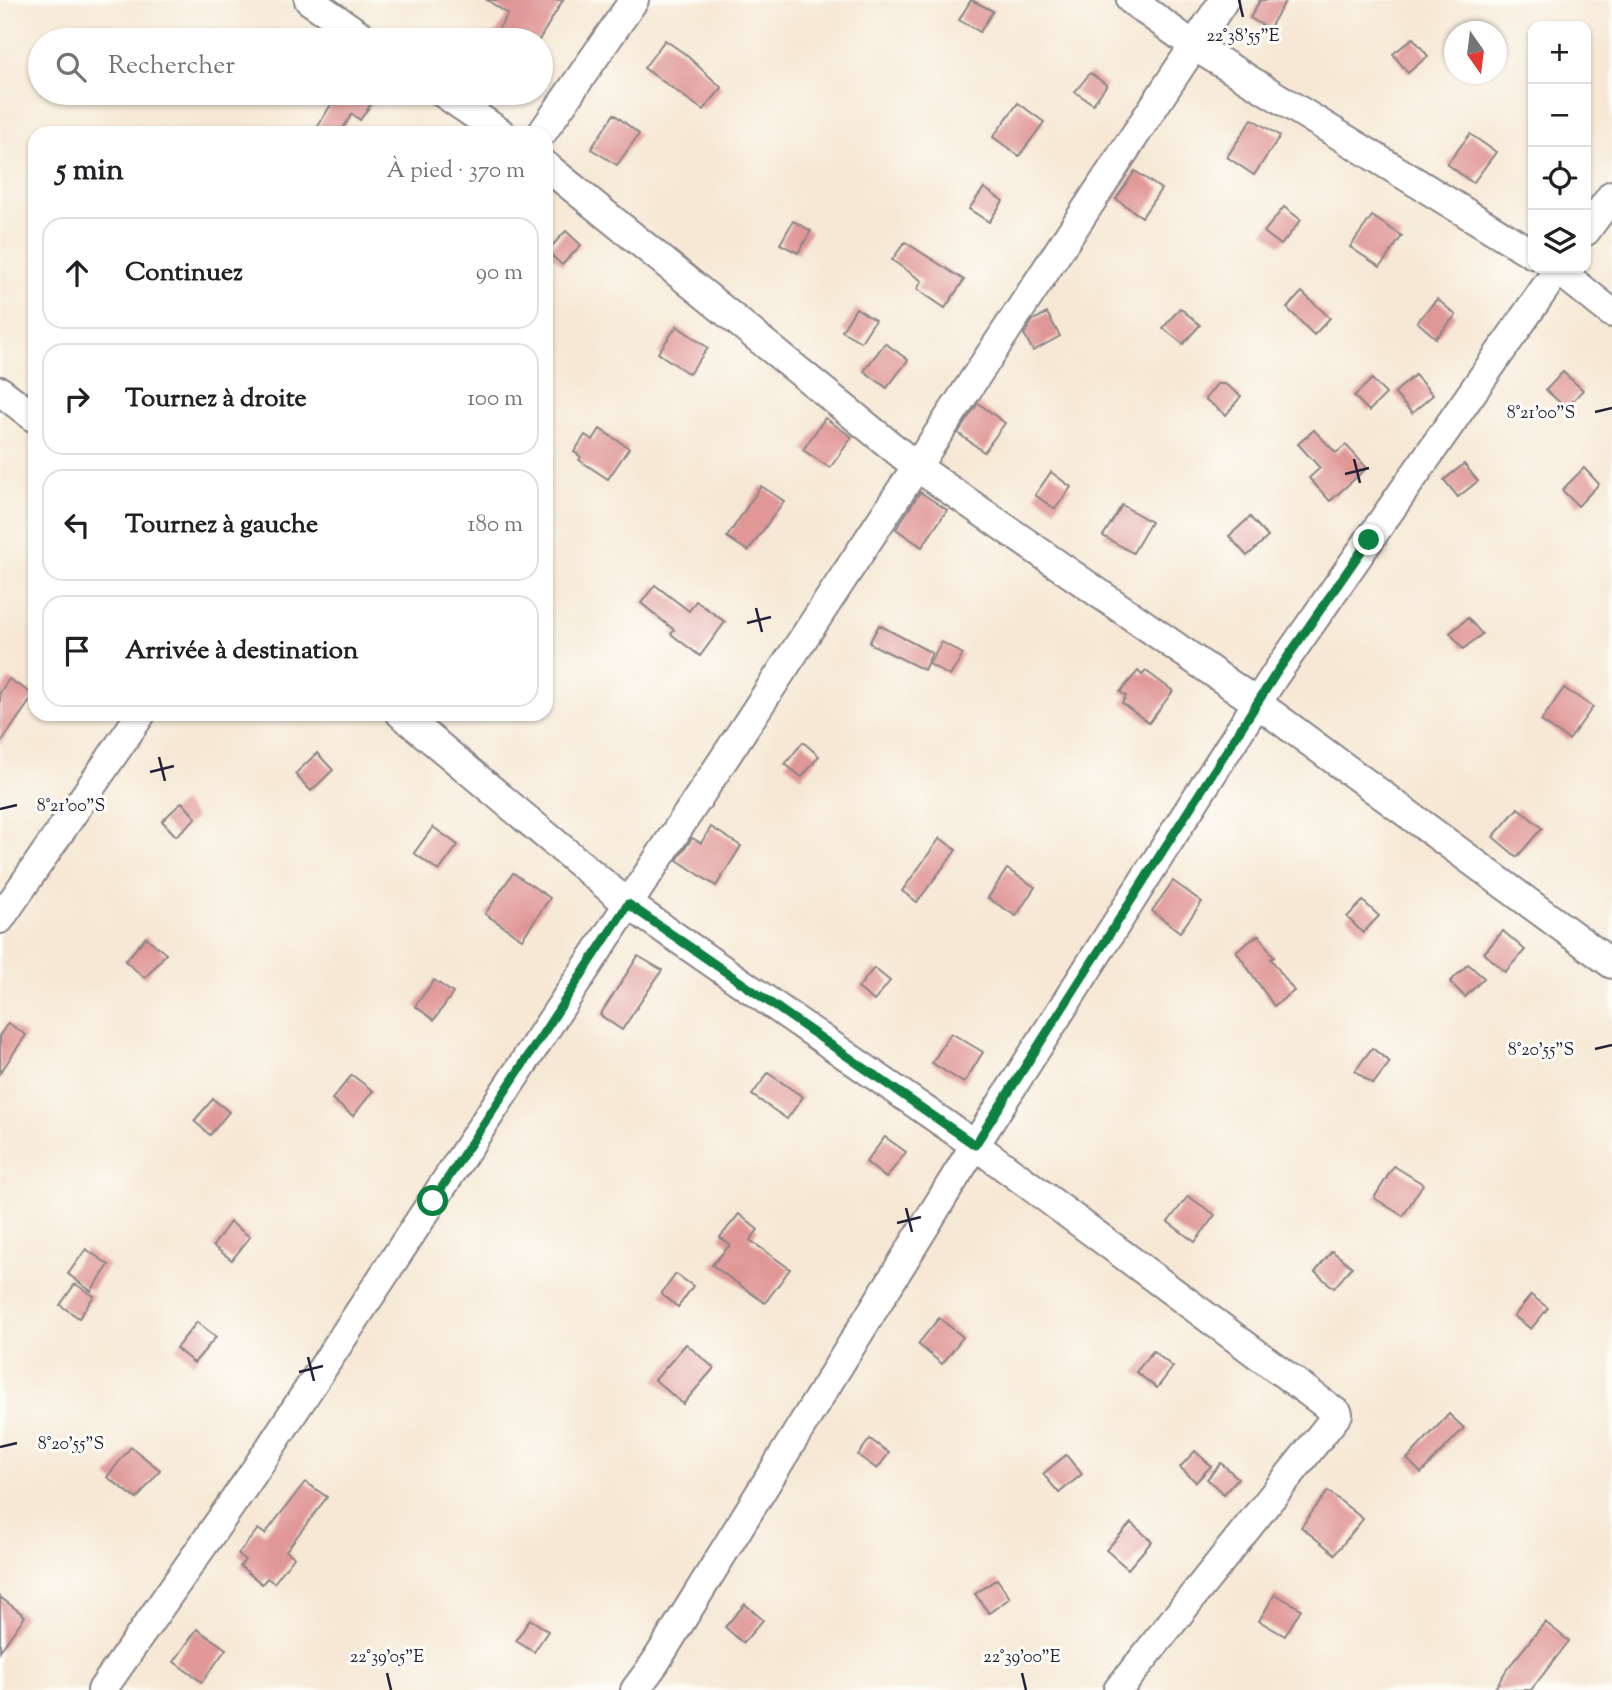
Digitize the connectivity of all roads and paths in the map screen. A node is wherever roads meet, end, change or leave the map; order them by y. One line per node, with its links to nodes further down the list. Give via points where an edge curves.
1 (309, 0): 5 (street)
2 (634, 0): 9 (street)
3 (1131, 0): 6 (street)
4 (1224, 0): 6 (street)
5 (350, 28)
6 (1194, 46): 13 (street); 19 (street)
7 (460, 105): 8 (street)
8 (491, 126)
9 (547, 126)
10 (553, 172): 19 (street)
11 (1612, 195): 12 (street)
12 (1591, 224)
13 (1528, 251)
14 (1555, 273): 20 (street)
15 (1564, 273): 16 (street)
16 (1612, 313)
17 (0, 391): 18 (street)
18 (28, 413)
19 (917, 467): 20 (street); 23 (street)
20 (1257, 703): 25 (street); 26 (street)
21 (136, 721): 24 (street)
22 (409, 721): 23 (street)
23 (628, 904): 26 (street); 27 (street, via 252,1475)
24 (0, 919)
25 (1612, 964)
26 (975, 1145): 28 (street); 29 (street, via 1338,1414)
27 (102, 1690)
28 (635, 1690)
29 (1118, 1690)

